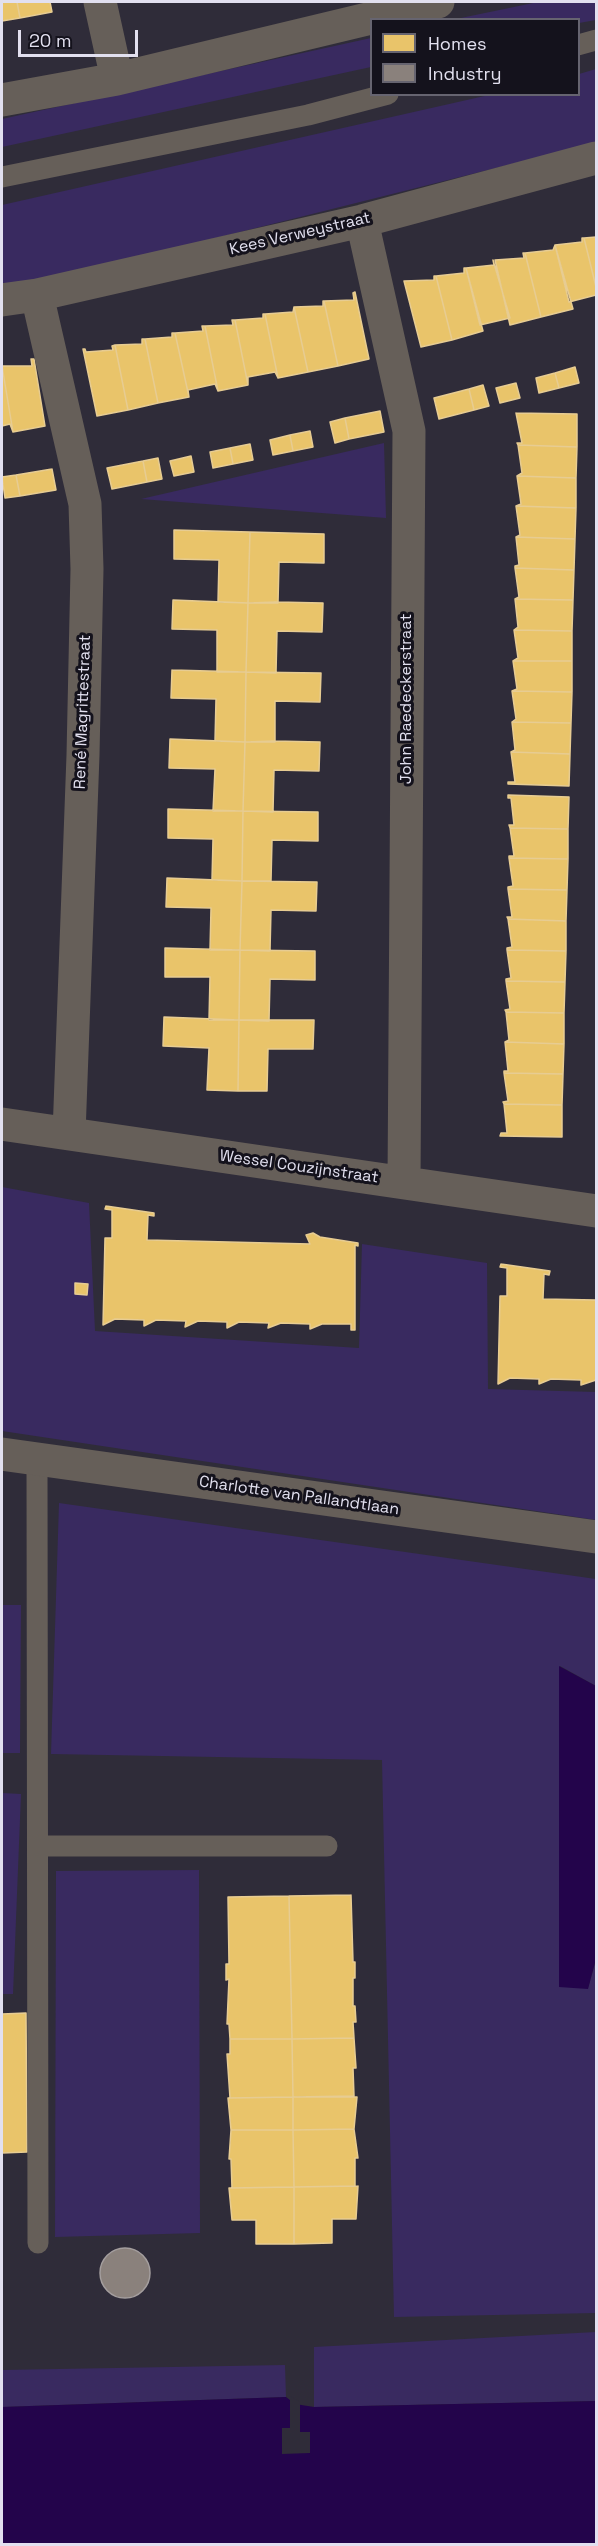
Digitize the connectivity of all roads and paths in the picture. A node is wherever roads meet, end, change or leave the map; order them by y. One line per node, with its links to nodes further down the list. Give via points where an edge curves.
1 (100, 2): 7 (street)
2 (438, 2): 4 (street)
3 (370, 18): 7 (street)
4 (371, 18)
5 (597, 40): 6 (lane)
6 (580, 45)
7 (117, 79): 9 (street)
8 (380, 96): 11 (lane, via 308,115)
9 (2, 100)
10 (597, 159): 12 (street, Kees Verweystraat)
11 (2, 177)
12 (362, 221): 13 (street, Kees Verweystraat); 17 (street, John Raedeckerstraat, via 409,431)
13 (37, 295): 14 (street, Kees Verweystraat); 16 (street, René Magrittestraat, via 85,504 85,662)
14 (2, 300)
15 (2, 1125): 16 (street, Wessel Couzijnstraat)
16 (69, 1134): 17 (street, Wessel Couzijnstraat)
17 (404, 1182): 18 (street, Wessel Couzijnstraat)
18 (597, 1211)
19 (2, 1454): 20 (street, Charlotte van Pallandtlaan)
20 (37, 1459): 21 (street, Charlotte van Pallandtlaan); 22 (lane)
21 (597, 1537)
22 (38, 1846): 23 (lane); 24 (lane)
23 (327, 1846)
24 (38, 2243)

